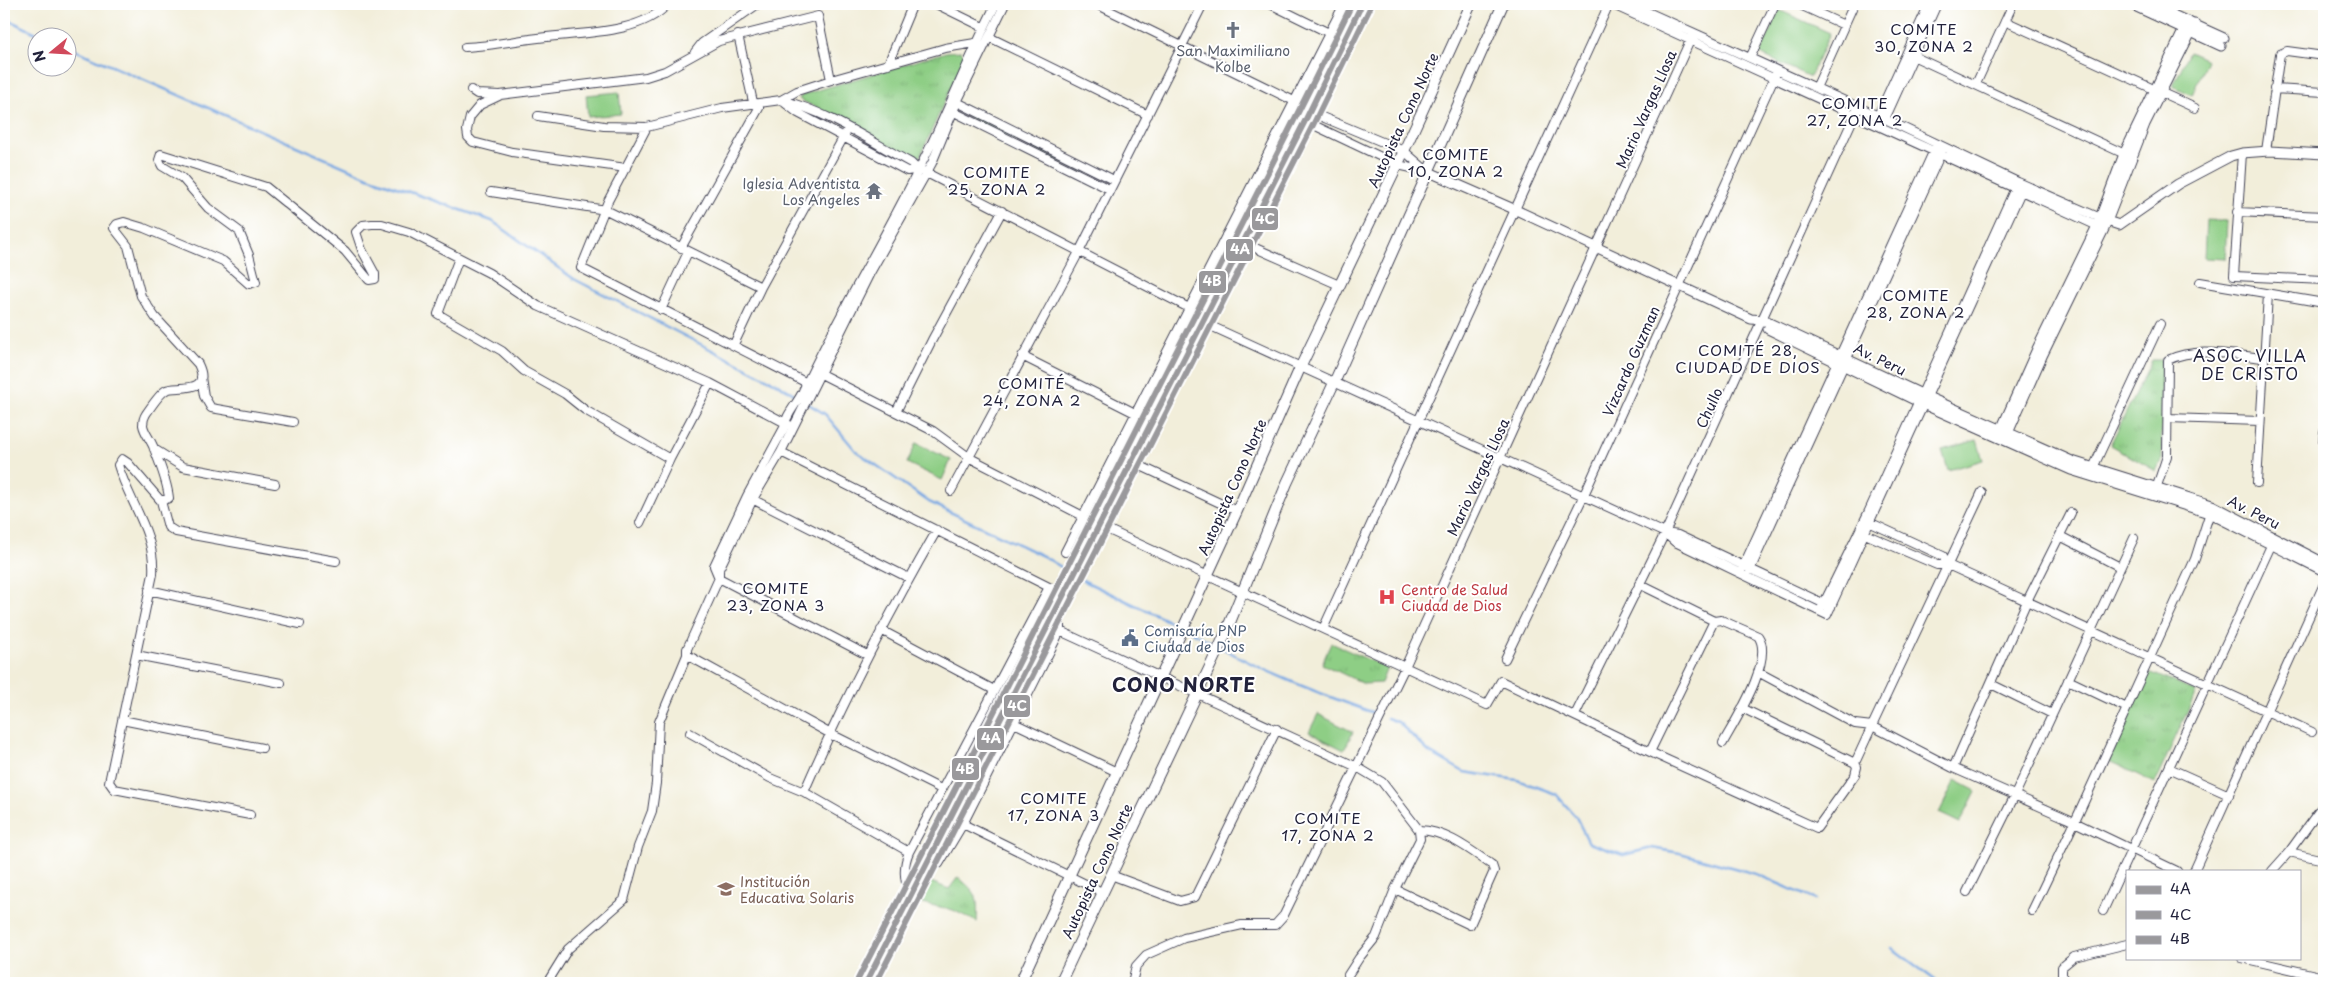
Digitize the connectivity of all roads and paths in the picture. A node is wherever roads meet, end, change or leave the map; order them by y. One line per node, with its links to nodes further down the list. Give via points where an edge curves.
1 (668, 4): 35 (street, via 655,16 609,30 531,38 496,46)
2 (758, 4): 36 (street, via 708,39)
3 (913, 4): 40 (street)
4 (936, 4): 27 (street)
5 (996, 4): 27 (street)
6 (1006, 4): 31 (street)
7 (1096, 4): 34 (street)
8 (1203, 4): 34 (street)
9 (1270, 4): 28 (street)
10 (1344, 4): 28 (street)
11 (1362, 4): 59 (highway)
12 (1471, 4): 66 (main road, Autopista Cono Norte)
13 (1503, 4): 73 (main road, Autopista Cono Norte)
14 (1610, 4): 30 (street); 79 (street)
15 (1630, 4): 30 (street)
16 (1775, 4): 39 (street)
17 (1798, 4): 25 (street)
18 (1854, 4): 25 (street)
19 (1929, 4): 60 (street)
20 (1937, 4): 37 (street)
21 (2013, 4): 24 (street)
22 (2130, 4): 26 (street)
23 (2148, 4): 26 (street)
24 (2005, 20): 43 (street); 47 (street)
25 (1844, 25): 44 (street)
26 (2190, 26): 32 (street); 47 (street)
27 (984, 27): 33 (street)
28 (1329, 33): 53 (street)
29 (738, 35): 36 (street); 42 (street, via 818,16); 51 (street)
30 (1692, 37): 39 (street); 41 (street); 86 (street, Mario Vargas Llosa)
31 (989, 38): 52 (street); 58 (street)
32 (2222, 42)
33 (975, 43): 40 (street); 72 (street)
34 (1182, 46): 53 (street); 58 (street)
35 (465, 47)
36 (693, 55): 49 (street, via 665,71 646,77)
37 (1913, 56): 43 (street); 60 (street)
38 (2324, 56): 45 (street, via 2283,52 2278,60)
39 (1750, 58): 41 (street)
40 (888, 64): 42 (street)
41 (1775, 75): 44 (street); 55 (street); 93 (street, Vizcardo Guzman)
42 (832, 80): 50 (street)
43 (1976, 84): 69 (street)
44 (1816, 88): 55 (street)
45 (2274, 89): 48 (street); 65 (street)
46 (470, 90): 49 (street, via 477,94)
47 (2159, 91): 54 (street); 69 (street)
48 (2324, 92)
49 (500, 95): 71 (street, via 480,105 470,117 467,130 473,142 512,152)
50 (781, 100): 51 (street); 62 (street, via 802,105); 63 (street)
51 (753, 102): 61 (street); 87 (street, via 759,108)
52 (957, 102): 56 (street); 74 (street)
53 (1294, 102): 84 (street)
54 (2194, 108)
55 (1857, 111): 60 (street); 100 (street, Chullo)
56 (954, 112): 72 (street); 76 (street)
57 (538, 116): 61 (street, via 604,126)
58 (1148, 116): 74 (street)
59 (1307, 116): 66 (street); 70 (street); 85 (highway)
60 (1879, 120): 64 (street); 64 (street)
61 (648, 127): 71 (street)
62 (848, 129): 63 (street); 72 (street)
63 (843, 138): 72 (street, via 907,171); 94 (street)
64 (1938, 149): 75 (street); 105 (street)
65 (2266, 151): 67 (street); 68 (street)
66 (1404, 152): 70 (main road, Autopista Cono Norte); 73 (street)
67 (2242, 153): 81 (street); 83 (street, via 2178,184 2119,225)
68 (2324, 154)
69 (2127, 156): 83 (street)
70 (1398, 165): 73 (street); 92 (main road, Autopista Cono Norte)
71 (626, 168): 78 (street)
72 (923, 171): 80 (street); 107 (street); 110 (street, via 864,270)
73 (1427, 171): 79 (street, Av. Peru); 111 (main road, Autopista Cono Norte)
74 (1114, 180): 76 (street)
75 (2019, 187): 83 (street); 112 (street)
76 (1109, 190): 88 (street)
77 (491, 192): 78 (street)
78 (606, 210): 87 (street); 98 (street, via 581,268)
79 (1516, 210): 86 (street, Av. Peru); 116 (street)
80 (1002, 211): 88 (street); 113 (street)
81 (2237, 212): 82 (street); 90 (street, via 2234,276)
82 (2324, 216)
83 (2102, 223): 122 (street)
84 (1226, 235): 85 (street); 97 (street)
85 (1242, 243): 92 (street); 99 (highway)
86 (1597, 248): 93 (street, Av. Peru); 128 (street, Mario Vargas Llosa)
87 (684, 250): 94 (street); 98 (street)
88 (1078, 252): 97 (street); 103 (street)
89 (459, 258): 108 (street, via 409,232 382,224 363,225 356,232 375,274 375,279 369,280 345,251 266,187 161,154 162,166 182,178 208,208 239,232 256,276 256,282 249,284 223,262 144,228 124,222 114,228 128,246 141,296 155,317 198,364); 109 (street, via 490,273 538,306); 127 (street, via 438,314 502,351 524,371 565,394 585,410)
90 (2324, 280)
91 (2200, 282): 95 (street)
92 (1339, 285): 106 (main road, Autopista Cono Norte)
93 (1679, 286): 100 (street, Av. Peru); 136 (street, Vizcardo Guzman)
94 (762, 287): 102 (street)
95 (2268, 294): 96 (street); 104 (street)
96 (2324, 303)
97 (1189, 308): 114 (street)
98 (661, 310): 102 (street)
99 (1202, 322): 106 (street); 129 (highway)
100 (1761, 323): 105 (street, Av. Peru); 147 (street, Chullo)
101 (2160, 324): 130 (street)
102 (734, 344): 110 (street)
103 (1022, 356): 114 (street); 126 (street)
104 (2263, 358): 115 (street, via 2204,354 2168,360); 119 (street)
105 (1842, 360): 112 (street, Av. Peru); 158 (street)
106 (1300, 368): 111 (street); 140 (main road, Autopista Cono Norte)
107 (819, 372): 113 (street); 120 (street)
108 (201, 378): 117 (street, via 204,396 212,408); 124 (street, via 196,385 183,390 172,388 165,391 144,416 143,426)
109 (710, 383): 118 (street); 127 (street)
110 (807, 383): 118 (street)
111 (1334, 383): 116 (street); 167 (main road, Autopista Cono Norte)
112 (1922, 399): 122 (street, Av. Peru); 143 (street); 170 (street)
113 (896, 412): 126 (street)
114 (1135, 412): 142 (street)
115 (2168, 418): 119 (street); 133 (street, via 2167,460)
116 (1418, 421): 128 (street); 173 (street)
117 (293, 422)
118 (785, 422): 120 (street); 137 (street)
119 (2260, 422): 131 (street)
120 (793, 427): 125 (street)
121 (2324, 432): 123 (street)
122 (2003, 435): 130 (street, Av. Peru); 139 (street, via 2072,470)
123 (2323, 445)
124 (154, 450): 132 (street, via 183,467); 138 (street, via 168,490 168,498)
125 (781, 452): 137 (street); 146 (street)
126 (970, 458): 134 (street); 142 (street)
127 (670, 459): 144 (street)
128 (1500, 459): 136 (street); 182 (street, Mario Vargas Llosa)
129 (1130, 461): 140 (street); 145 (highway)
130 (2093, 468): 133 (street, Av. Peru)
131 (2257, 483)
132 (275, 484)
133 (2156, 489): 139 (street, Av. Peru)
134 (951, 491)
135 (1982, 492): 156 (street)
136 (1583, 497): 147 (street); 181 (street, Vizcardo Guzman)
137 (750, 498): 161 (street); 162 (street)
138 (161, 501): 154 (street, via 168,527 176,532); 166 (street, via 122,460 118,465 123,483 147,530 154,559)
139 (2210, 509): 151 (street, Av. Peru); 180 (street, via 2195,559)
140 (1237, 511): 160 (main road, Autopista Cono Norte)
141 (2071, 513): 149 (street)
142 (1083, 516): 152 (street); 153 (street)
143 (1871, 522): 148 (street); 156 (street, via 1943,556)
144 (640, 523)
145 (1098, 525): 152 (highway); 160 (street)
146 (937, 530): 162 (street); 165 (street)
147 (1665, 533): 158 (street, via 1678,535); 163 (street, Chullo)
148 (1865, 534): 156 (street, via 1937,565); 170 (street)
149 (2060, 536): 157 (street); 169 (street)
150 (2134, 538): 157 (street)
151 (2273, 541): 155 (street, Av. Peru); 159 (street); 187 (street)
152 (1087, 547): 168 (highway)
153 (1064, 552)
154 (336, 561)
155 (2324, 563)
156 (1948, 565): 169 (street); 198 (street)
157 (2120, 566): 176 (street)
158 (1745, 570): 170 (street)
159 (2324, 571)
160 (1207, 576): 167 (street); 184 (main road, Autopista Cono Norte)
161 (718, 578): 178 (street, via 686,650); 179 (street)
162 (909, 578): 174 (street)
163 (1639, 584): 171 (street); 195 (street, Chullo)
164 (2324, 584): 193 (street)
165 (1048, 587): 168 (street); 189 (street)
166 (150, 590): 172 (street); 177 (street)
167 (1241, 591): 173 (street); 190 (main road, Autopista Cono Norte, via 1224,638)
168 (1065, 593): 175 (street); 224 (highway)
169 (2027, 601): 176 (street); 188 (street)
170 (1825, 607)
171 (1714, 621): 183 (street, via 1721,620 1758,636 1762,642 1762,657); 205 (street)
172 (300, 624)
173 (1323, 629): 182 (street)
174 (881, 630): 179 (street); 189 (street)
175 (1060, 630): 184 (street); 197 (street)
176 (2092, 630): 180 (street); 185 (street)
177 (136, 655): 186 (street); 196 (street)
178 (687, 655): 202 (street); 240 (street, via 659,722 652,811 638,847 624,900 568,948)
179 (867, 655): 202 (street)
180 (2150, 657): 187 (street); 192 (street)
181 (1506, 659)
182 (1405, 666): 195 (street, via 1487,705 1501,680); 207 (street, Mario Vargas Llosa)
183 (1758, 672): 191 (street); 198 (street, via 1855,724)
184 (1161, 678): 190 (street); 210 (main road, Autopista Cono Norte)
185 (2068, 680): 192 (street); 194 (street)
186 (281, 683)
187 (2207, 683): 193 (street); 209 (street)
188 (1991, 684): 194 (street); 208 (street)
189 (994, 690): 211 (street)
190 (1197, 693): 199 (street); 229 (main road, Autopista Cono Norte)
191 (1742, 708): 203 (street); 206 (street)
192 (2127, 708): 217 (street)
193 (2267, 711): 200 (street); 214 (street)
194 (2052, 714): 213 (street)
195 (1575, 715): 205 (street)
196 (122, 720): 204 (street); 216 (street, via 109,782 114,789)
197 (1014, 723): 210 (street); 218 (street)
198 (1872, 726): 206 (street); 208 (street)
199 (1277, 729): 207 (street); 229 (street, via 1195,897 1180,901)
200 (2312, 732)
201 (690, 733): 212 (street, via 770,778)
202 (829, 733): 211 (street); 212 (street)
203 (1723, 743)
204 (262, 748)
205 (1650, 752): 206 (street, via 1817,828 1854,775)
206 (1855, 763)
207 (1357, 767): 219 (street, via 1382,782); 244 (street, Mario Vargas Llosa, via 1284,915 1275,925 1242,925 1184,938 1146,956 1136,966)
208 (1953, 768): 213 (street)
209 (2169, 768): 214 (street); 220 (street)
210 (1117, 772): 228 (main road, Autopista Cono Norte)
211 (941, 790): 221 (street)
212 (804, 792): 221 (street)
213 (2016, 795): 217 (street); 232 (street)
214 (2229, 795): 226 (street)
215 (2324, 804): 222 (street)
216 (250, 815)
217 (2075, 822): 220 (street); 234 (street)
218 (963, 824): 224 (street, via 939,864); 228 (street)
219 (1419, 830): 230 (street, via 1420,839); 230 (street, via 1430,830 1461,843 1492,865 1494,871 1470,925)
220 (2132, 850): 225 (street); 235 (street)
221 (909, 852): 233 (street, via 904,863)
222 (2289, 852): 223 (street); 227 (street)
223 (2324, 860)
224 (926, 868): 233 (highway)
225 (2175, 870)
226 (2194, 870)
227 (2273, 870)
228 (1068, 875): 231 (street); 242 (main road, Autopista Cono Norte)
229 (1111, 875): 231 (main road, Autopista Cono Norte)
230 (1395, 889): 238 (street, via 1376,937)
231 (1102, 892): 243 (main road, Autopista Cono Norte)
232 (1967, 892)
233 (909, 898): 241 (highway)
234 (2032, 911)
235 (2103, 911)
236 (2126, 944): 245 (street, via 2074,957 2062,967 2062,975)
237 (2251, 960): 239 (street)
238 (1348, 976)
239 (2324, 977)
240 (548, 983)
241 (866, 983)
242 (1020, 983)
243 (1060, 983)
244 (1132, 983)
245 (2068, 983)

